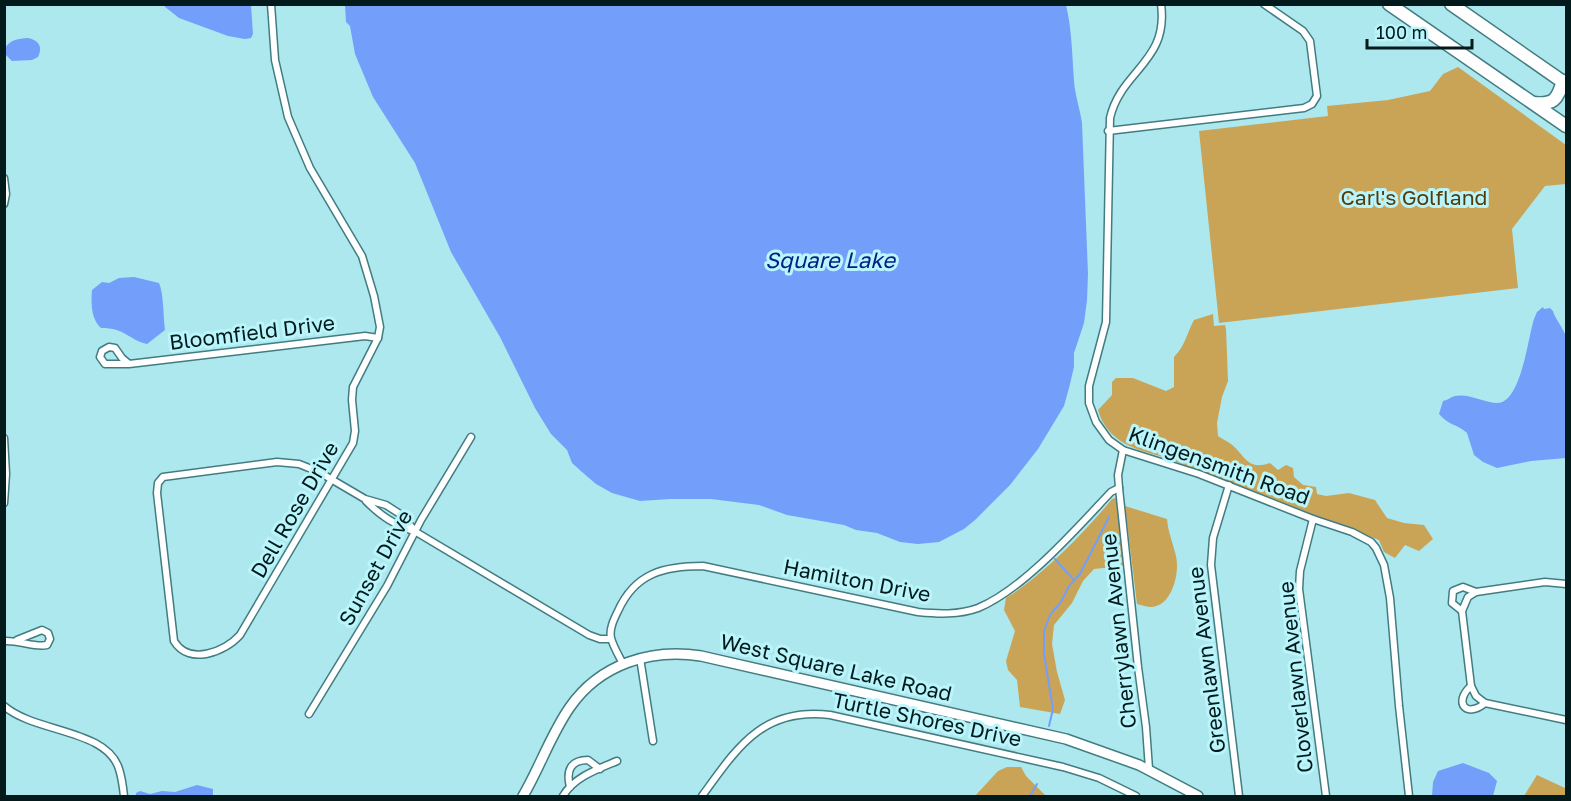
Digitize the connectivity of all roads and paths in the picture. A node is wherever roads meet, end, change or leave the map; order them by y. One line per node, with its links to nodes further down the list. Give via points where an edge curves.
1 (271, 4): 12 (street, Dell Rose Drive, via 275,60 288,117 310,168 362,256 379,316)
2 (1161, 4): 9 (street, Klingensmith Road, via 1162,27 1157,45 1117,97)
3 (1264, 4): 9 (street, via 1308,37 1317,93 1312,104)
4 (1389, 4): 7 (highway)
5 (1451, 4): 6 (highway)
6 (1565, 82): 7 (highway, via 1555,100)
7 (1533, 103): 8 (highway)
8 (1566, 126)
9 (1108, 131): 16 (street, Klingensmith Road, via 1106,322 1089,386 1089,403 1102,433)
10 (4, 178): 11 (street)
11 (4, 204)
12 (378, 338): 13 (street, Bloomfield Drive, via 365,336); 17 (street, Dell Rose Drive, via 353,387 355,437)
13 (129, 364): 13 (street, Bloomfield Drive, via 115,348 109,346 102,351 105,364)
14 (471, 437): 23 (street, Sunset Drive)
15 (4, 438): 21 (street)
16 (1123, 450): 18 (street, Klingensmith Road); 19 (street)
17 (333, 481): 17 (street, Dell Rose Drive, via 240,635 220,650 191,654 179,649 174,641 157,493 160,480 168,475 277,462 299,464); 20 (street)
18 (1229, 485): 22 (street, Klingensmith Road); 48 (street, Greenlawn Avenue, via 1213,538 1211,565)
19 (1119, 488): 27 (street, Hamilton Drive, via 1041,564 1005,593 977,608 946,614 918,612 716,568 686,566 656,572 631,587 614,620); 40 (street, Cherrylawn Avenue)
20 (365, 499): 23 (street, via 393,524); 23 (street, via 400,514)
21 (4, 502)
22 (1313, 519): 49 (street, Cloverlawn Avenue, via 1299,589); 50 (street, Klingensmith Road, via 1362,536 1376,548 1384,565)
23 (416, 532): 27 (street, via 589,635); 35 (street, Sunset Drive)
24 (1566, 584): 25 (street, via 1545,582)
25 (1476, 592): 26 (street, via 1468,597); 26 (street, via 1464,587 1453,591 1452,603)
26 (1462, 611): 32 (street)
27 (611, 639): 31 (street)
28 (17, 640): 28 (street, via 42,646 50,639 42,630); 29 (street)
29 (4, 641)
30 (640, 658): 31 (street, West Square Lake Road); 37 (street); 40 (street, West Square Lake Road, via 700,656 1066,739)
31 (623, 664): 43 (street, West Square Lake Road, via 591,683 572,705)
32 (1471, 686): 33 (street); 33 (street, via 1463,695 1464,707 1472,711)
33 (1485, 703): 36 (street)
34 (4, 706): 42 (street, via 27,720 91,740 106,749 119,768)
35 (309, 714)
36 (1566, 720)
37 (653, 741)
38 (618, 761): 39 (street)
39 (600, 769): 41 (street); 41 (street, via 588,760 577,762 568,772)
40 (1149, 769): 47 (street, West Square Lake Road)
41 (570, 787): 44 (street)
42 (124, 796)
43 (523, 796)
44 (563, 796)
45 (702, 796): 46 (street, Turtle Shores Drive, via 752,735 778,720 813,714 1063,767 1099,778)
46 (1136, 796)
47 (1198, 796)
48 (1239, 796)
49 (1326, 796)
50 (1409, 796)

